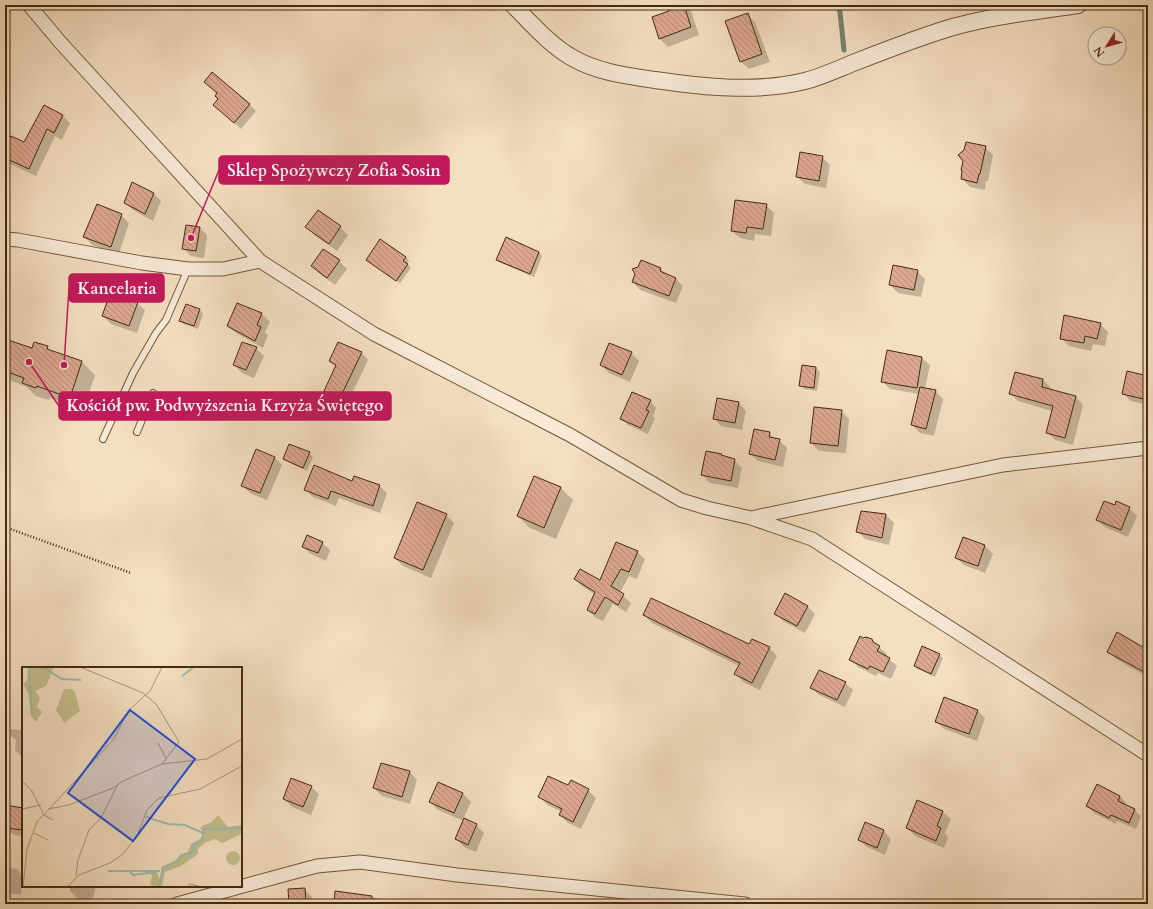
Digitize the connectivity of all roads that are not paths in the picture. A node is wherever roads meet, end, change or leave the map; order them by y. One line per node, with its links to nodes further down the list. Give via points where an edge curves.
1 (29, 5): 5 (street)
2 (513, 5): 3 (street, via 555,46 588,66 630,77 681,84 755,88 806,80 954,27)
3 (1078, 5)
4 (5, 239): 6 (street)
5 (260, 261): 6 (street, via 223,269); 11 (street, via 374,334 570,435 681,500)
6 (188, 269): 9 (lane, via 166,320 133,373)
7 (153, 393): 8 (lane)
8 (137, 432)
9 (103, 439)
10 (1148, 448): 11 (street, via 1003,465)
11 (751, 518): 12 (street, via 812,539)
12 (1148, 755)
13 (242, 886): 16 (street, via 317,866 360,862)
14 (239, 887): 15 (street)
15 (176, 904)
16 (745, 904)

